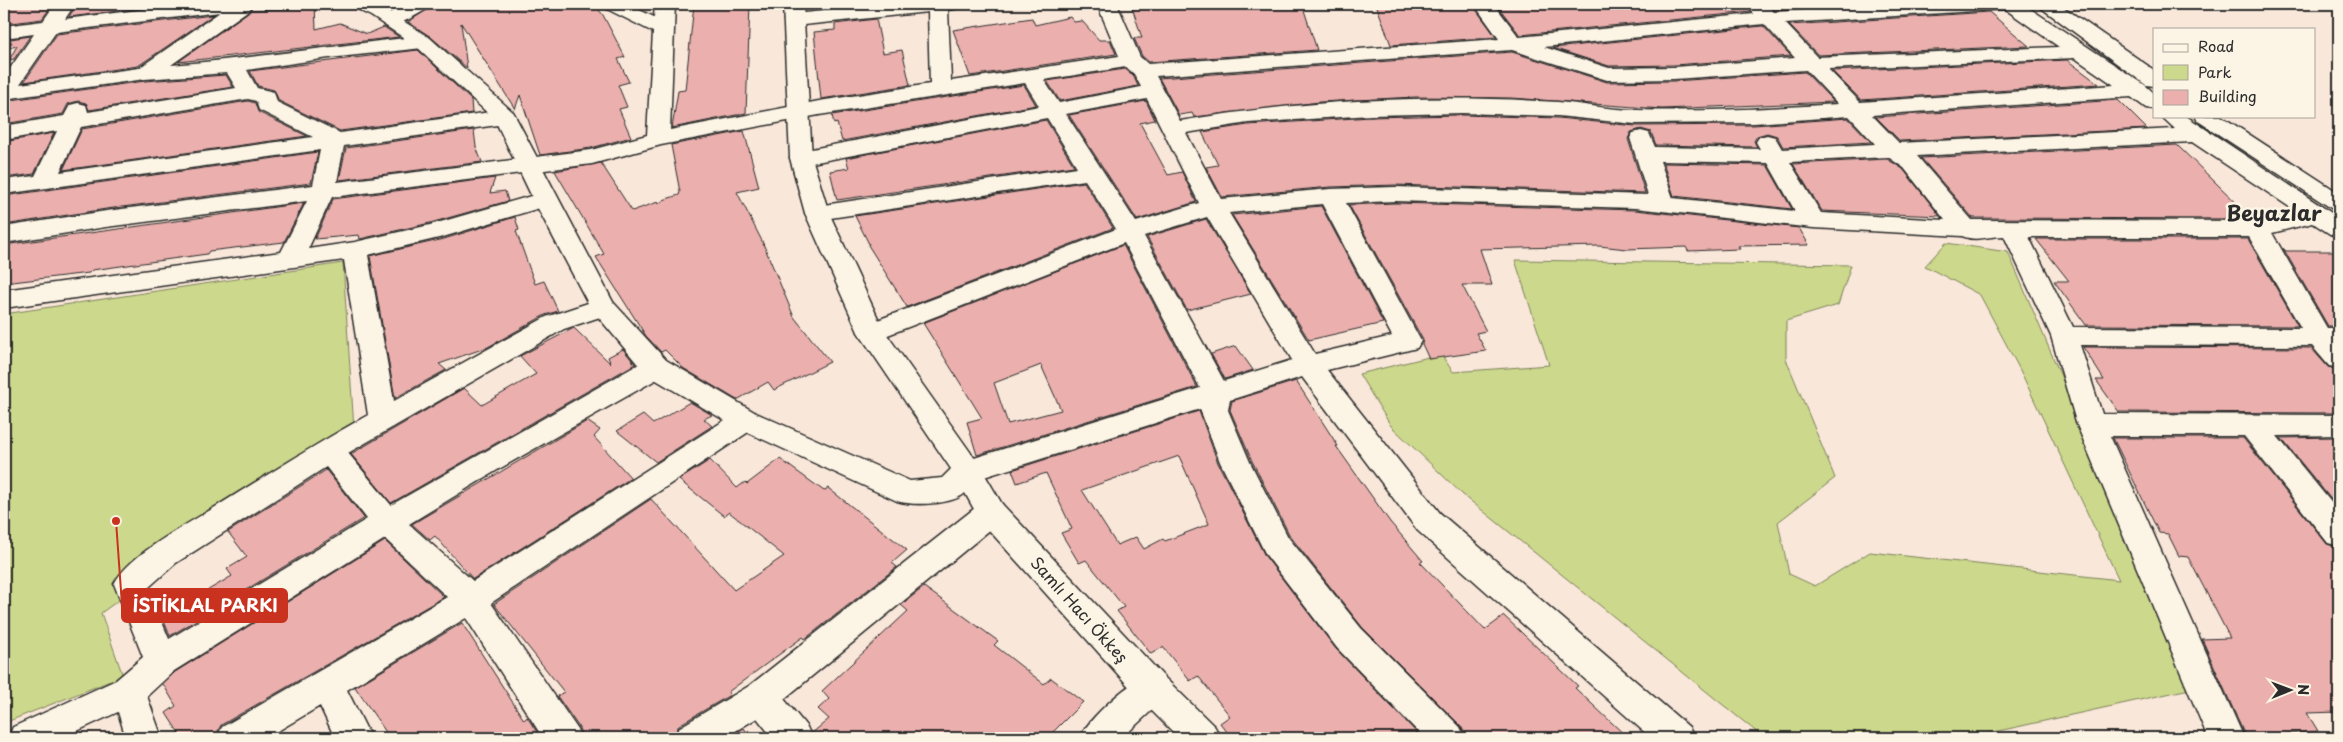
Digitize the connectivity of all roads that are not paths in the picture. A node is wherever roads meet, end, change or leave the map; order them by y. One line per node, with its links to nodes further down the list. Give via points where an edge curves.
1 (65, 4): 18 (street)
2 (235, 4): 18 (street)
3 (244, 4): 28 (street)
4 (361, 4): 17 (street)
5 (422, 4): 17 (street)
6 (612, 4): 19 (street)
7 (665, 4): 19 (street)
8 (945, 4): 16 (street); 32 (street)
9 (1106, 4): 26 (street)
10 (1484, 4): 22 (street)
11 (2002, 4): 15 (street)
12 (2010, 4): 23 (street)
13 (2046, 4): 31 (street)
14 (2076, 4): 24 (street)
15 (1762, 11): 22 (street); 25 (street)
16 (793, 12): 39 (street, Samlı Hacı Ökkeş)
17 (390, 20): 21 (street)
18 (48, 27): 20 (street); 34 (street)
19 (664, 29): 49 (street)
20 (4, 32)
21 (423, 42): 27 (street); 40 (street)
22 (1513, 44): 25 (street, via 1607,74 1674,74); 26 (street)
23 (2081, 52): 25 (street); 31 (street)
24 (2153, 61)
25 (1813, 63): 37 (street)
26 (1137, 65): 29 (street); 33 (street)
27 (234, 66): 28 (street); 35 (street)
28 (145, 73): 30 (street)
29 (1031, 76): 32 (street); 38 (street)
30 (95, 80): 34 (street); 45 (street)
31 (2146, 85): 36 (street); 37 (street)
32 (941, 90): 39 (street)
33 (1154, 91): 38 (street); 47 (street)
34 (4, 92)
35 (249, 92): 45 (street); 50 (street, via 266,97 268,105)
36 (2153, 101)
37 (1854, 108): 41 (street); 51 (street)
38 (1051, 110): 54 (street); 56 (street)
39 (797, 113): 49 (street); 54 (street, Samlı Hacı Ökkeş)
40 (505, 116): 50 (street); 55 (street)
41 (1754, 116): 42 (street); 53 (street)
42 (1635, 117): 47 (street, via 1548,109 1380,108 1248,116); 52 (street)
43 (2178, 118): 46 (street)
44 (2237, 118): 58 (street)
45 (70, 123): 48 (street); 57 (street)
46 (2201, 126): 51 (street); 64 (street); 67 (street)
47 (1173, 129): 65 (street)
48 (4, 133)
49 (658, 139): 55 (street, via 592,158)
50 (334, 140): 57 (street); 60 (street)
51 (1893, 150): 53 (street); 69 (street, via 1912,163)
52 (1646, 154): 53 (street); 63 (street)
53 (1773, 156): 68 (street)
54 (801, 158): 66 (street, Samlı Hacı Ökkeş)
55 (530, 166): 60 (street); 62 (street)
56 (1091, 172): 66 (street); 73 (street)
57 (44, 181): 59 (street)
58 (2339, 182)
59 (4, 187)
60 (323, 192): 74 (street); 77 (street)
61 (1330, 196): 63 (street, via 1395,194); 65 (street); 84 (street, via 1408,341)
62 (545, 199): 75 (street, via 434,232); 79 (street)
63 (1663, 203): 68 (street)
64 (2339, 203)
65 (1213, 207): 73 (street); 84 (street)
66 (817, 213): 80 (street, Samlı Hacı Ökkeş)
67 (2315, 215): 71 (street); 72 (street)
68 (1813, 220): 69 (street)
69 (1964, 227): 70 (street); 76 (street)
70 (2013, 229): 71 (street); 76 (street)
71 (2257, 229): 82 (street)
72 (2339, 230)
73 (1130, 232): 80 (street); 86 (street)
74 (4, 235)
75 (355, 250): 77 (street); 87 (street)
76 (2026, 256): 81 (street)
77 (290, 259): 78 (street)
78 (4, 299)
79 (603, 306): 85 (street); 87 (street, via 555,323)
80 (871, 332): 93 (street, Samlı Hacı Ökkeş)
81 (2064, 336): 82 (street); 89 (street)
82 (2330, 337): 83 (street)
83 (2339, 359)
84 (1308, 365): 86 (street); 113 (street, via 1429,522)
85 (656, 368): 88 (street); 95 (street, via 488,461)
86 (1217, 393): 93 (street); 112 (street, via 1214,410 1235,462 1277,546 1349,638)
87 (384, 420): 92 (street)
88 (746, 420): 93 (street, via 908,493 950,489); 97 (street)
89 (2092, 425): 91 (street); 114 (street)
90 (2339, 425): 91 (street)
91 (2252, 426): 96 (street)
92 (328, 450): 95 (street); 98 (street, via 165,554 130,584)
93 (968, 471): 94 (street, Samlı Hacı Ökkeş)
94 (991, 512): 100 (street, Samlı Hacı Ökkeş); 102 (street)
95 (387, 522): 97 (street); 98 (street)
96 (2339, 534)
97 (471, 599): 99 (street); 107 (street)
98 (162, 661): 101 (street)
99 (326, 683): 105 (street); 106 (street)
100 (1152, 688): 110 (street); 111 (street, Samlı Hacı Ökkeş)
101 (128, 691): 103 (street); 104 (street)
102 (761, 698): 108 (street); 109 (street)
103 (26, 738)
104 (144, 738)
105 (235, 738)
106 (353, 738)
107 (563, 738)
108 (693, 738)
109 (794, 738)
110 (1098, 738)
111 (1202, 738)
112 (1447, 738)
113 (1676, 738)
114 (2226, 738)

